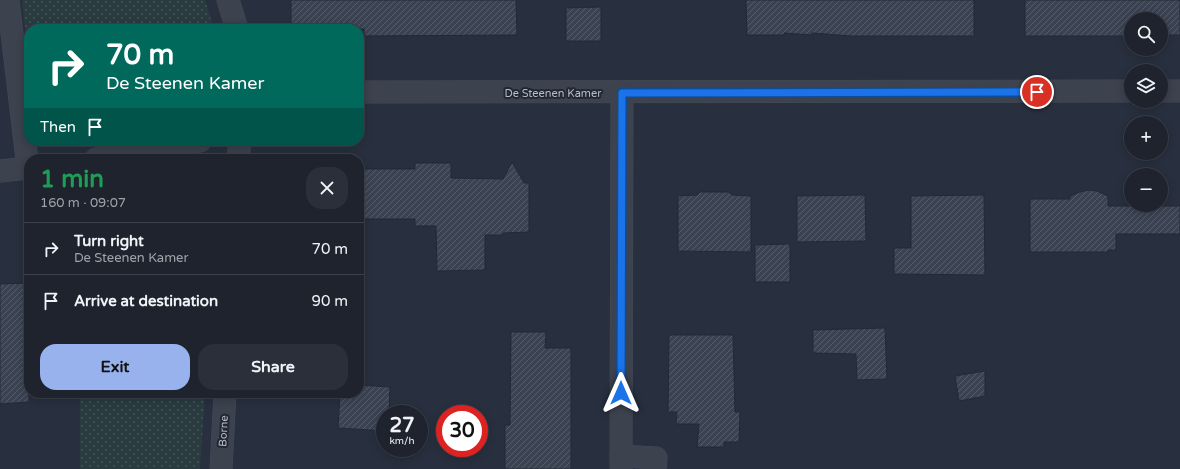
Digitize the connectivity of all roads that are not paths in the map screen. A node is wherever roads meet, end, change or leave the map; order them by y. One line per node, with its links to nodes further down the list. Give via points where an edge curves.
1 (8, 0): 9 (street)
2 (228, 0): 3 (street)
3 (235, 24)
4 (1124, 91): 8 (street, De Steenen Kamer)
5 (1168, 91): 6 (street)
6 (1180, 91)
7 (364, 92): 8 (street, De Steenen Kamer)
8 (622, 93): 15 (street)
9 (24, 134)
10 (171, 146): 11 (street)
11 (125, 154)
12 (24, 168): 13 (street)
13 (0, 171)
14 (225, 398): 16 (street, Borne)
15 (621, 463): 17 (street, via 656,458)
16 (221, 469)
17 (655, 469)

